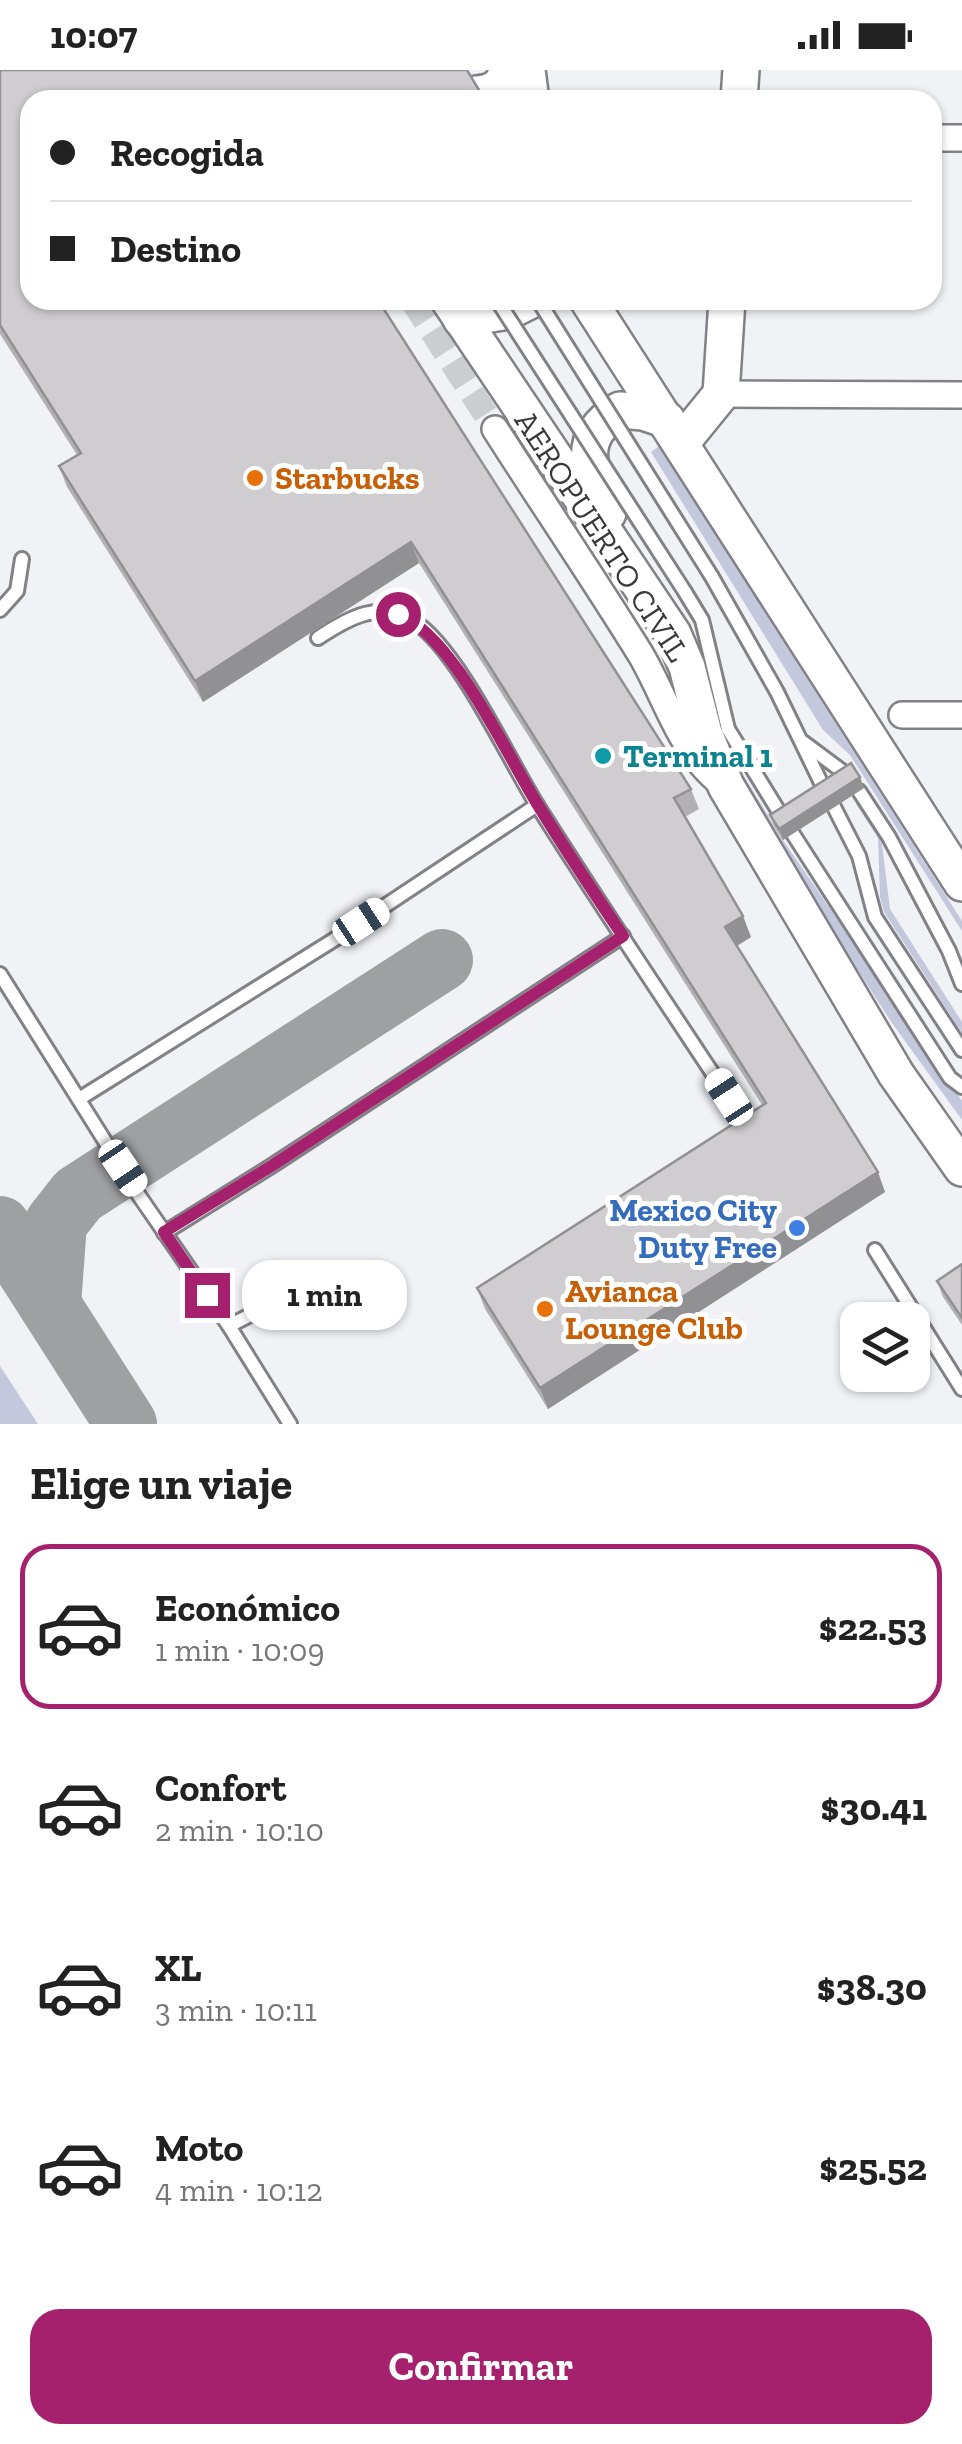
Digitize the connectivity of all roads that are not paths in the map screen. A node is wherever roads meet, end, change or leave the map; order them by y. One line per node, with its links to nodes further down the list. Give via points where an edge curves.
1 (455, 310): 3 (street); 12 (street, AEROPUERTO CIVIL)
2 (502, 310): 24 (lane, bridge, via 702,620 728,729)
3 (511, 310)
4 (540, 310): 17 (lane, bridge, via 712,577)
5 (595, 310): 10 (street)
6 (726, 310): 7 (street)
7 (721, 394): 8 (street); 10 (street)
8 (962, 395)
9 (495, 429): 19 (street, AEROPUERTO CIVIL, via 639,652 695,757)
10 (674, 431): 12 (street, via 644,412 620,410 596,430 590,446 593,479); 26 (street)
11 (22, 559): 13 (lane, via 17,592)
12 (636, 579): 19 (street, AEROPUERTO CIVIL, via 681,650)
13 (0, 610)
14 (318, 638): 22 (lane, via 362,613 385,611 413,620 454,664)
15 (902, 715): 16 (street)
16 (962, 715)
17 (801, 740): 18 (lane); 21 (lane)
18 (850, 777)
19 (726, 786): 34 (street, AEROPUERTO CIVIL, via 887,1059)
20 (860, 791): 29 (lane)
21 (826, 793)
22 (537, 804): 27 (lane); 32 (lane)
23 (834, 807): 30 (lane, via 860,856 875,917)
24 (784, 820)
25 (793, 834): 31 (lane)
26 (962, 882)
27 (623, 936): 33 (lane); 35 (lane)
28 (0, 974): 32 (lane)
29 (962, 984)
30 (962, 1050)
31 (962, 1087)
32 (79, 1099): 35 (lane)
33 (750, 1130)
34 (960, 1165)
35 (164, 1232): 38 (lane)
36 (875, 1250): 39 (lane)
37 (254, 1313): 38 (lane)
38 (229, 1326): 40 (lane)
39 (962, 1389)
40 (290, 1424)

